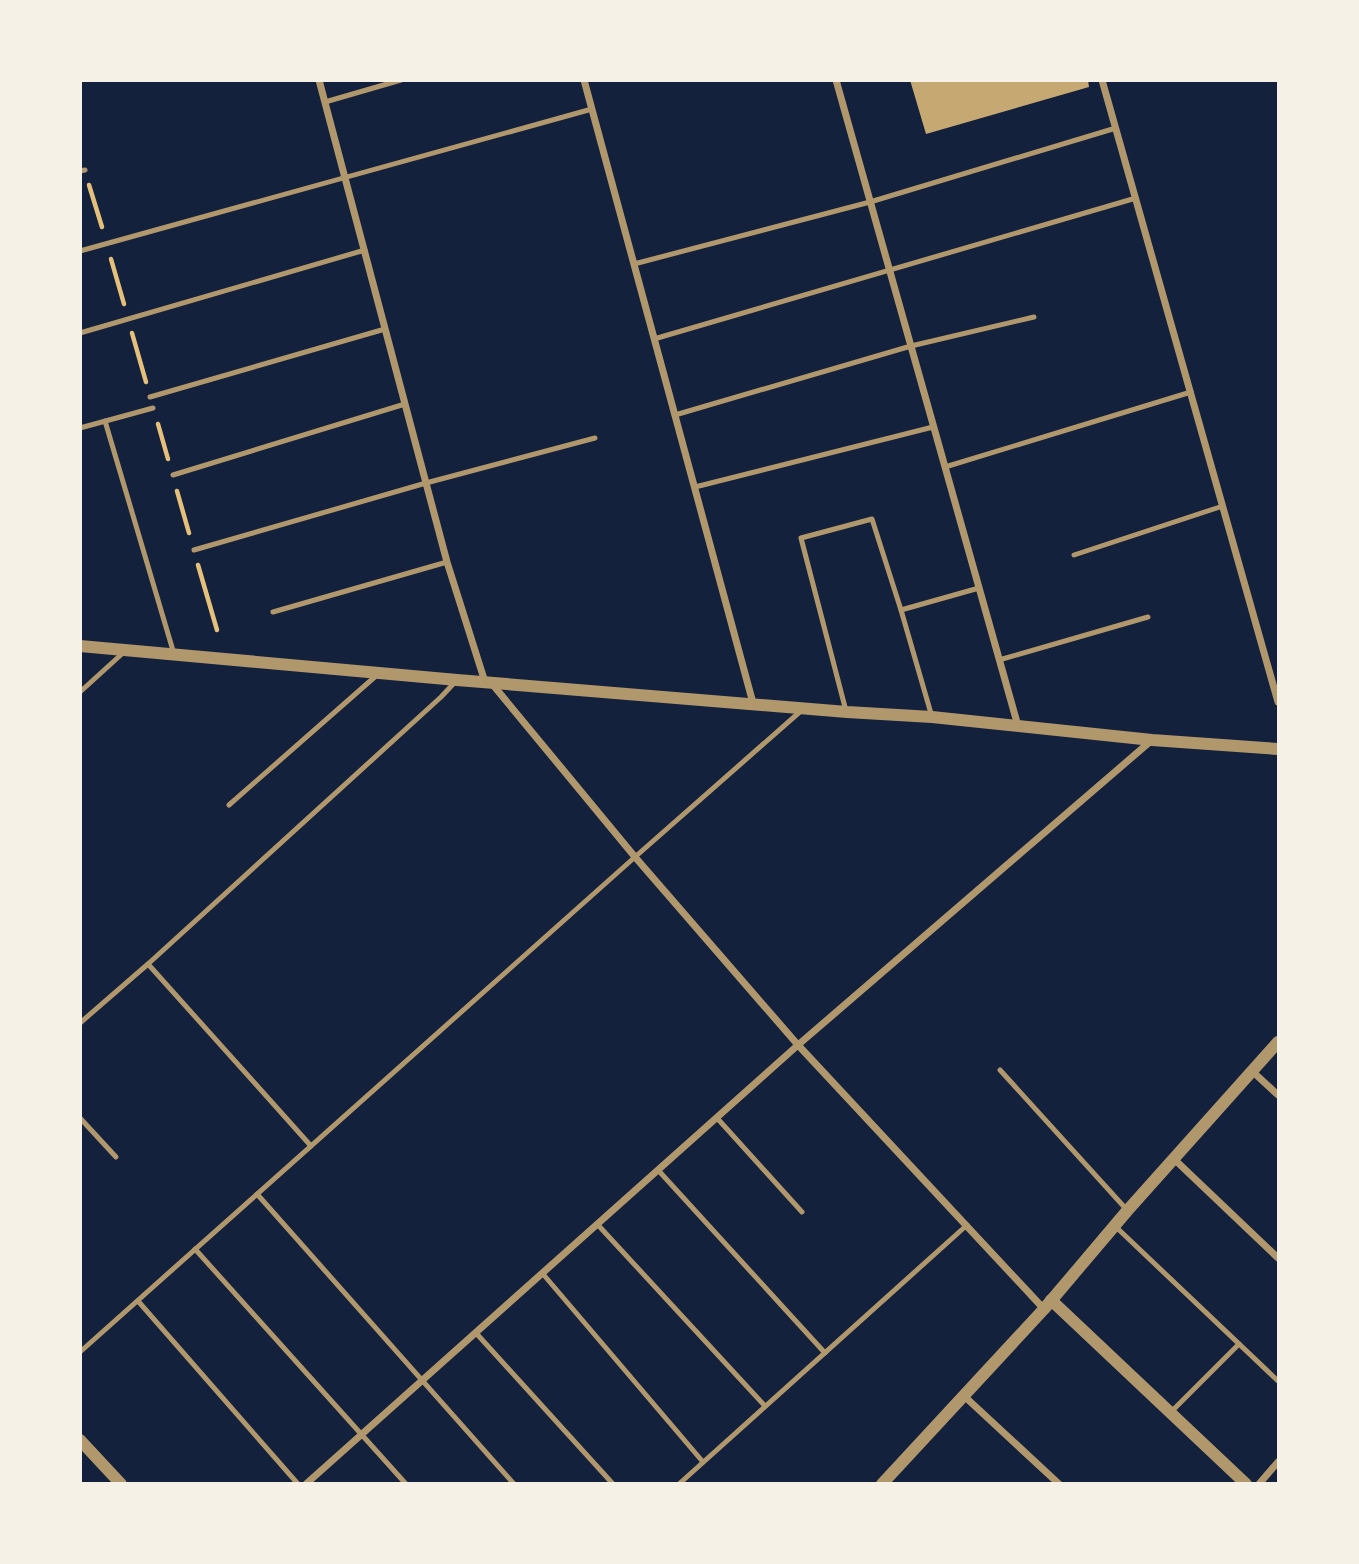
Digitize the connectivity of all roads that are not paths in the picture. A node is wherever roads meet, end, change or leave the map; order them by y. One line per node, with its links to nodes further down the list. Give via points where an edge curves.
1 (319, 80): 6 (street)
2 (401, 80): 6 (lane)
3 (584, 80): 7 (street)
4 (836, 80): 11 (street)
5 (1102, 80): 8 (street)
6 (325, 102): 9 (street)
7 (592, 109): 9 (lane); 14 (street)
8 (1116, 128): 10 (street); 11 (lane)
9 (345, 177): 12 (street); 13 (lane)
10 (1136, 198): 15 (lane); 21 (street)
11 (870, 202): 14 (lane); 15 (street)
12 (365, 250): 17 (street); 18 (lane)
13 (80, 251)
14 (634, 264): 19 (street)
15 (890, 271): 19 (lane); 20 (street)
16 (1034, 317): 20 (lane)
17 (386, 329): 22 (lane); 23 (street)
18 (80, 333)
19 (654, 339): 25 (street)
20 (911, 346): 25 (lane); 27 (street)
21 (1191, 392): 30 (lane); 34 (street)
22 (150, 397)
23 (405, 404): 31 (lane); 32 (street)
24 (153, 408): 26 (lane)
25 (675, 415): 33 (street)
26 (105, 421): 28 (lane); 44 (lane)
27 (933, 427): 30 (street); 33 (lane)
28 (80, 428)
29 (595, 438): 32 (lane)
30 (945, 467): 38 (street)
31 (173, 475)
32 (426, 483): 35 (lane); 37 (street)
33 (695, 487): 51 (street)
34 (1223, 506): 36 (lane); 50 (street)
35 (194, 550)
36 (1074, 555)
37 (447, 562): 40 (lane); 48 (street)
38 (979, 588): 39 (lane); 45 (street)
39 (901, 610): 53 (lane, via 872,519 801,538); 54 (lane)
40 (273, 612)
41 (1147, 617): 45 (lane)
42 (80, 646): 43 (street)
43 (127, 650): 44 (street); 49 (lane)
44 (174, 654): 46 (street)
45 (999, 660): 55 (street)
46 (379, 673): 47 (street); 58 (lane)
47 (457, 680): 48 (street); 60 (lane)
48 (489, 683): 51 (street); 59 (street)
49 (80, 692)
50 (1279, 702)
51 (754, 703): 52 (street)
52 (804, 708): 53 (street); 59 (lane)
53 (847, 712): 54 (street)
54 (932, 717): 55 (street)
55 (1018, 726): 56 (street)
56 (1152, 740): 57 (street); 63 (street)
57 (1279, 749)
58 (229, 805)
59 (635, 857): 63 (street); 69 (lane)
60 (148, 964): 61 (lane); 69 (lane)
61 (80, 1023)
62 (1279, 1042): 65 (street)
63 (798, 1045): 68 (street); 77 (street)
64 (1000, 1070): 74 (lane)
65 (1252, 1071): 66 (street); 71 (street)
66 (1279, 1095)
67 (80, 1118): 70 (lane)
68 (717, 1118): 72 (street); 75 (lane)
69 (311, 1146): 73 (lane)
70 (116, 1157)
71 (1174, 1159): 74 (street); 80 (street)
72 (658, 1170): 76 (street); 87 (lane)
73 (257, 1194): 79 (lane); 88 (lane)
74 (1127, 1211): 78 (street)
75 (802, 1212)
76 (598, 1224): 81 (street); 91 (lane)
77 (967, 1225): 83 (street); 87 (lane)
78 (1115, 1225): 83 (street); 85 (lane)
79 (195, 1249): 82 (lane); 93 (lane)
80 (1279, 1258)
81 (543, 1273): 84 (street); 95 (lane)
82 (138, 1301): 86 (lane); 98 (lane)
83 (1047, 1304): 90 (street); 92 (street)
84 (476, 1333): 88 (street); 102 (lane)
85 (1239, 1344): 89 (lane); 92 (lane)
86 (80, 1352)
87 (825, 1353): 91 (lane)
88 (423, 1381): 93 (street); 101 (lane)
89 (1279, 1381)
90 (963, 1394): 104 (street); 105 (street)
91 (765, 1406): 95 (lane)
92 (1170, 1413): 106 (street)
93 (362, 1434): 99 (street); 100 (lane)
94 (80, 1440): 97 (street)
95 (703, 1462): 103 (lane)
96 (1279, 1462): 107 (street)
97 (121, 1483)
98 (298, 1483)
99 (306, 1483)
100 (406, 1483)
101 (514, 1483)
102 (613, 1483)
103 (679, 1483)
104 (882, 1483)
105 (1059, 1483)
106 (1246, 1483)
107 (1259, 1483)

